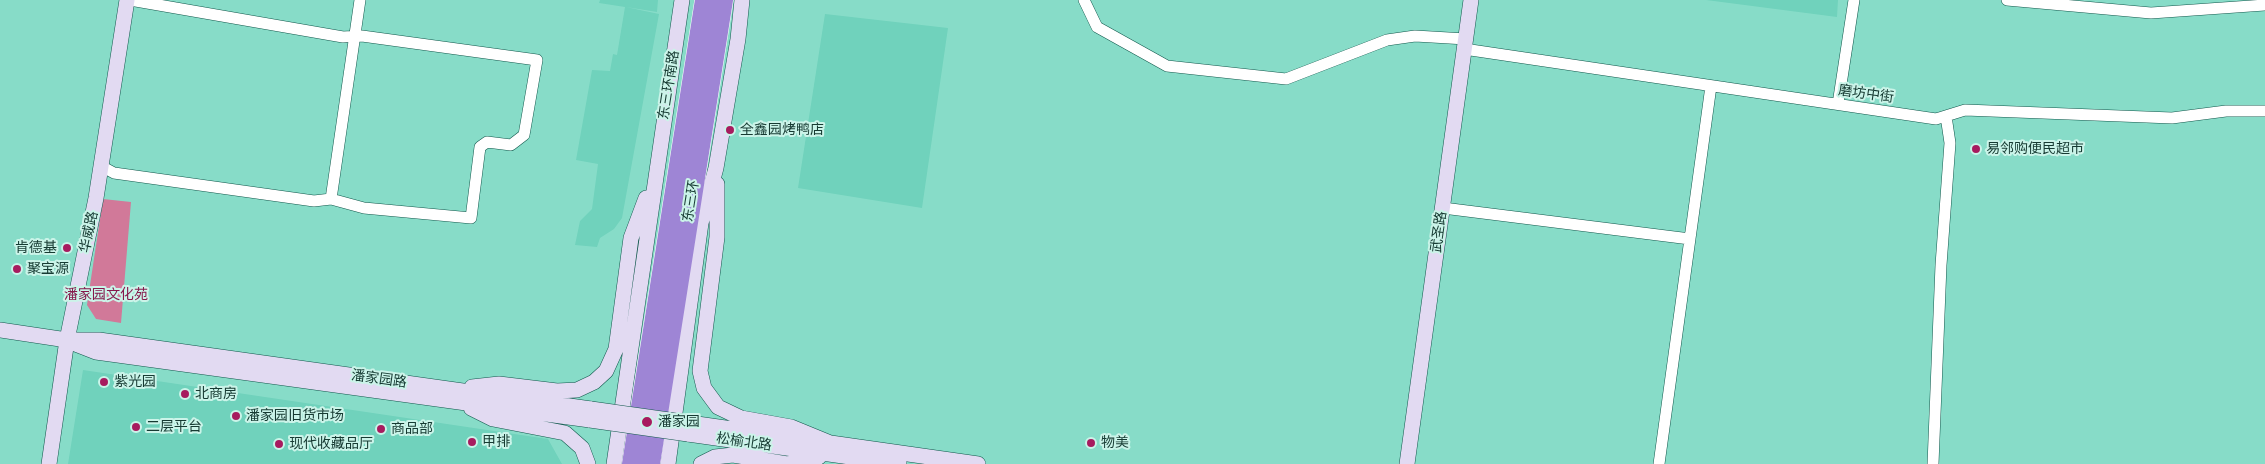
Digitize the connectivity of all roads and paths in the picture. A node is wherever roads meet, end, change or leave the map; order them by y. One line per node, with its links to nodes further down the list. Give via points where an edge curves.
1 (128, 0): 12 (street); 18 (street, 华威路)
2 (360, 0): 12 (street)
3 (682, 0): 20 (street, 东三环南路)
4 (705, 0): 27 (highway, 东三环)
5 (723, 0): 27 (highway, 东三环)
6 (742, 0): 19 (street)
7 (1084, 0): 13 (street, 磨坊中街, via 1097,27 1167,66 1286,79 1387,40 1415,36)
8 (1471, 0): 13 (street, 武圣路)
9 (1854, 0): 15 (street)
10 (2007, 0): 11 (street, via 2151,13)
11 (2265, 5)
12 (353, 36): 21 (street, via 350,78); 21 (street, via 537,60 524,135 511,144 487,142 480,148 471,218 364,208)
13 (1465, 44): 14 (street, 磨坊中街); 22 (street, 武圣路)
14 (1711, 86): 15 (street, 磨坊中街); 23 (street)
15 (1838, 104): 17 (street, 磨坊中街, via 1936,119)
16 (2265, 111): 17 (street, 磨坊中街, via 2226,111 2172,118 1965,110)
17 (1946, 116): 41 (street, via 1950,143 1941,265)
18 (101, 166): 21 (street, via 114,173 314,201); 25 (street, 华威路)
19 (716, 168): 29 (street, via 717,237 700,371 704,388 718,407 741,418 791,427); 35 (street, via 700,223)
20 (656, 170): 26 (street, via 631,238 616,349 606,370 594,382 577,390 557,391 498,384); 33 (street)
21 (331, 199)
22 (1443, 208): 23 (street); 39 (street, 武圣路)
23 (1690, 240): 40 (street)
24 (0, 330): 25 (street, 潘家园路)
25 (67, 340): 26 (street, 潘家园路, via 99,340); 31 (street, 华威路)
26 (452, 395): 28 (street, 潘家园路); 32 (street, via 493,419 566,433 582,448)
27 (651, 400): 30 (highway)
28 (590, 414): 29 (street, 松榆北路, bridge)
29 (830, 449): 36 (street, via 787,464 733,455 715,457); 37 (street, 松榆北路); 38 (street, 松榆北路)
30 (646, 451): 34 (highway)
31 (49, 464)
32 (588, 464)
33 (614, 464)
34 (632, 464)
35 (668, 464)
36 (701, 464)
37 (899, 464)
38 (978, 464)
39 (1407, 464)
40 (1659, 464)
41 (1933, 464)

